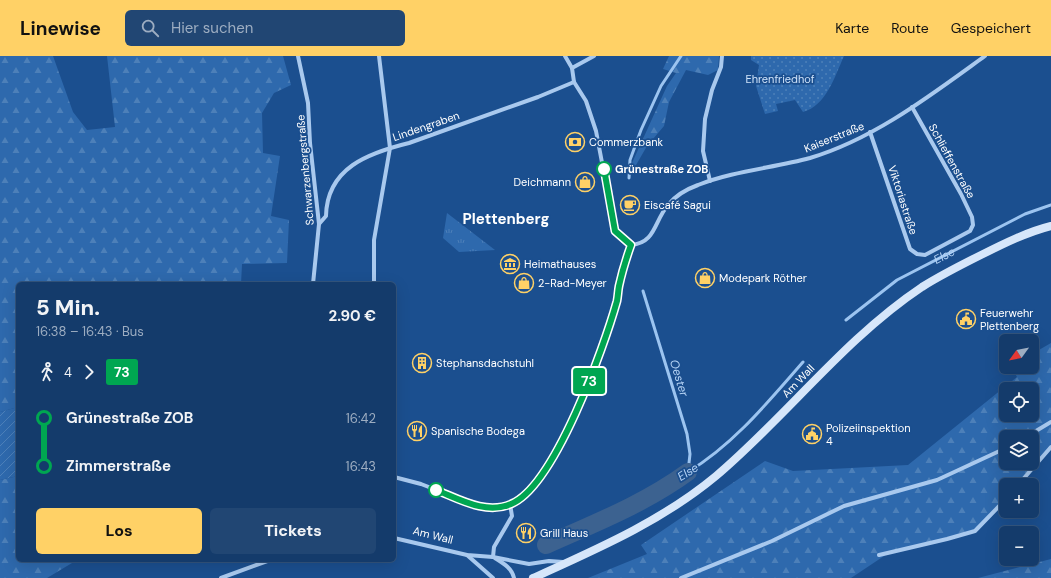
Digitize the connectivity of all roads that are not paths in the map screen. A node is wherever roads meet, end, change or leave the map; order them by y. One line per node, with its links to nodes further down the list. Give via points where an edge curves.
1 (298, 56): 13 (street, Schwarzenbergstraße, via 308,103)
2 (379, 56): 11 (street)
3 (565, 56): 7 (street)
4 (594, 56): 7 (street)
5 (722, 56): 12 (street, via 705,119 703,151)
6 (985, 56): 9 (street, Kaiserstraße)
7 (572, 68): 8 (street)
8 (574, 82): 11 (street, Lindengraben); 16 (street, via 586,101 596,131 615,231)
9 (912, 107): 10 (street, Kaiserstraße); 14 (street, Schlieffenstraße, via 961,194)
10 (870, 132): 12 (street, Kaiserstraße, via 852,142 810,158); 14 (street, Viktoriastraße, via 910,249 917,254 925,255 970,231)
11 (390, 148): 13 (street, Lindengraben, via 361,159 347,168 330,194 326,204 326,216); 18 (street, via 374,240)
12 (710, 180): 16 (street, Kaiserstraße, via 690,188 673,200 666,206 647,240)
13 (319, 224): 17 (street, Schwarzenbergstraße)
14 (974, 225)
15 (1051, 226): 32 (main road, Am Wall, via 1002,244 922,287 830,364 759,437 706,483 672,508 623,536)
16 (631, 245): 25 (street, via 618,288 618,299 577,410 535,485 523,498)
17 (313, 282)
18 (374, 282)
19 (1051, 422): 20 (street)
20 (1038, 430)
21 (1051, 447): 24 (street)
22 (999, 451): 37 (street, via 937,480 844,506 772,541)
23 (396, 478): 25 (street, via 479,506 495,508)
24 (1024, 478)
25 (510, 504): 30 (street, via 512,516 494,547)
26 (999, 506): 29 (street, via 974,531)
27 (396, 538): 28 (street, Am Wall)
28 (466, 555): 30 (street, Am Wall); 34 (street, Am Wall)
29 (878, 555)
30 (493, 557): 32 (street, Am Wall, via 529,564); 35 (street, via 506,565)
31 (265, 562): 33 (street)
32 (567, 563): 36 (main road, Am Wall)
33 (221, 578)
34 (493, 578)
35 (514, 578)
36 (533, 578)
37 (681, 578)

